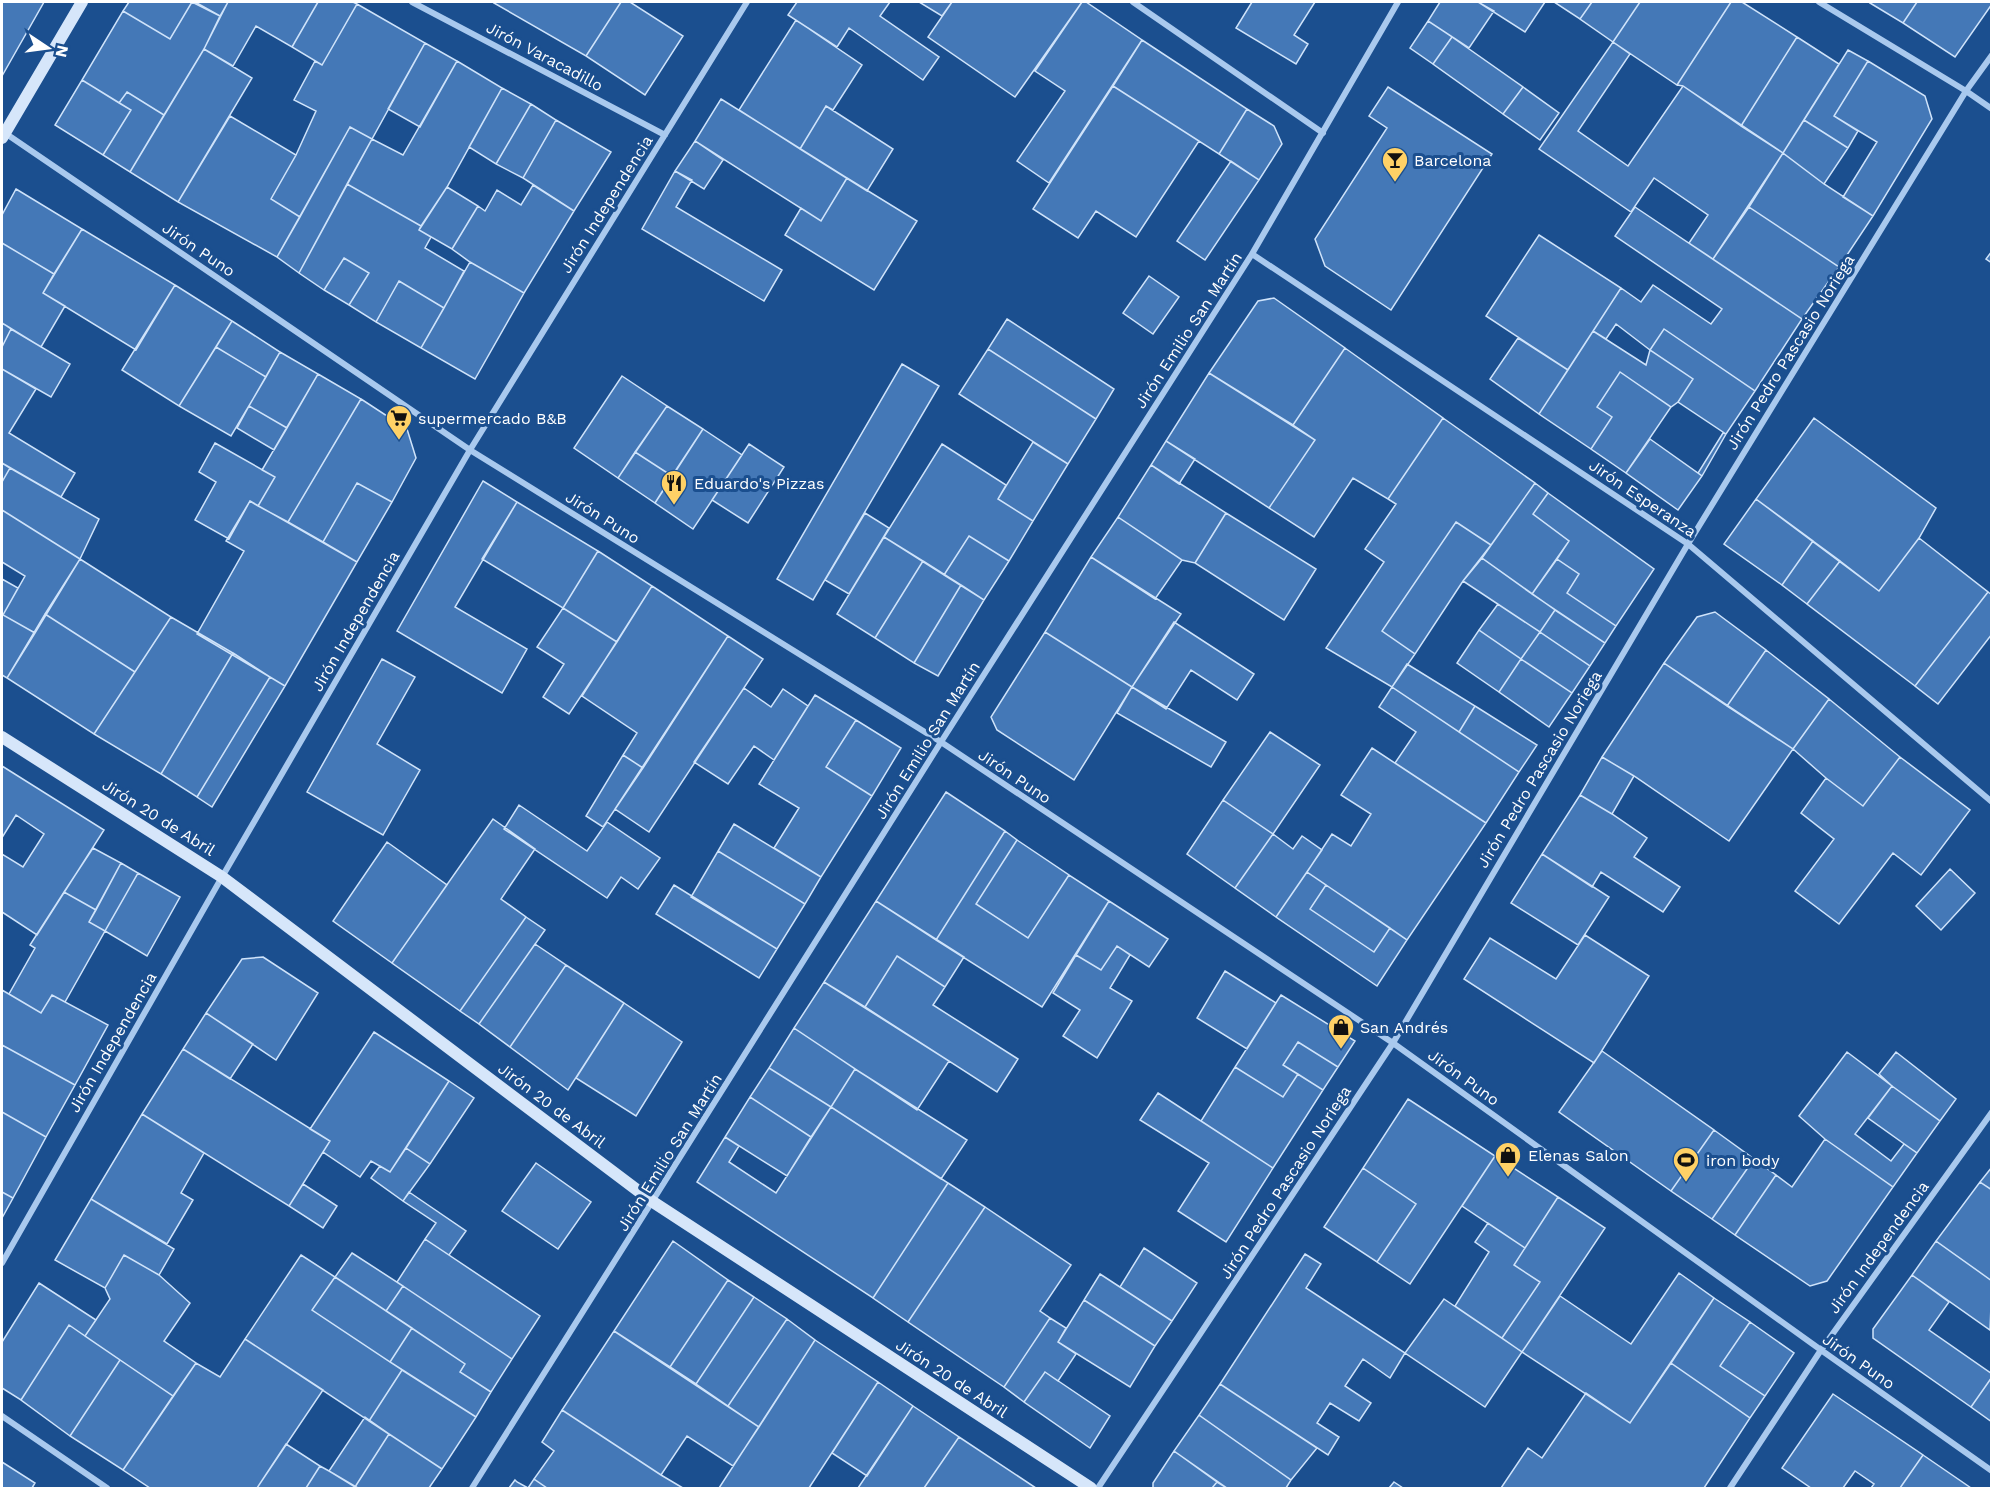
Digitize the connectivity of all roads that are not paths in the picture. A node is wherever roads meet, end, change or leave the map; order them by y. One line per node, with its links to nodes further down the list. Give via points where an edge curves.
1 (82, 2): 11 (street)
2 (412, 2): 12 (street, Jirón Varacadillo)
3 (747, 2): 12 (street, Jirón Independencia)
4 (1133, 2): 10 (street)
5 (1398, 2): 10 (street, Jirón Emilio San Martín)
6 (1820, 2): 8 (street)
7 (1992, 55): 8 (street, Jirón Pedro Pascasio Noriega)
8 (1966, 91): 9 (street); 15 (street, Jirón Pedro Pascasio Noriega)
9 (1992, 109)
10 (1323, 133): 13 (street, Jirón Emilio San Martín)
11 (3, 135): 14 (street, Jirón Puno)
12 (665, 135): 14 (street, Jirón Independencia)
13 (1252, 254): 15 (street, Jirón Esperanza); 17 (street, Jirón Emilio San Martín)
14 (470, 450): 17 (street, Jirón Puno); 19 (street, Jirón Independencia)
15 (1688, 544): 18 (street, Jirón Esperanza); 20 (street, Jirón Pedro Pascasio Noriega)
16 (2, 737): 19 (street, Jirón 20 de Abril)
17 (941, 742): 20 (street, Jirón Puno); 22 (street, Jirón Emilio San Martín)
18 (1992, 802)
19 (222, 877): 22 (street, Jirón 20 de Abril); 23 (street, Jirón Independencia)
20 (1393, 1043): 24 (street, Jirón Puno); 30 (street, Jirón Pedro Pascasio Noriega)
21 (1992, 1113): 24 (street, Jirón Independencia)
22 (653, 1202): 28 (street, Jirón Emilio San Martín); 29 (street, Jirón 20 de Abril)
23 (2, 1263)
24 (1821, 1350): 26 (street, Jirón Puno); 31 (street, Jirón Independencia)
25 (2, 1416): 27 (street)
26 (1992, 1471)
27 (107, 1488)
28 (472, 1488)
29 (1090, 1488)
30 (1098, 1488)
31 (1730, 1488)

